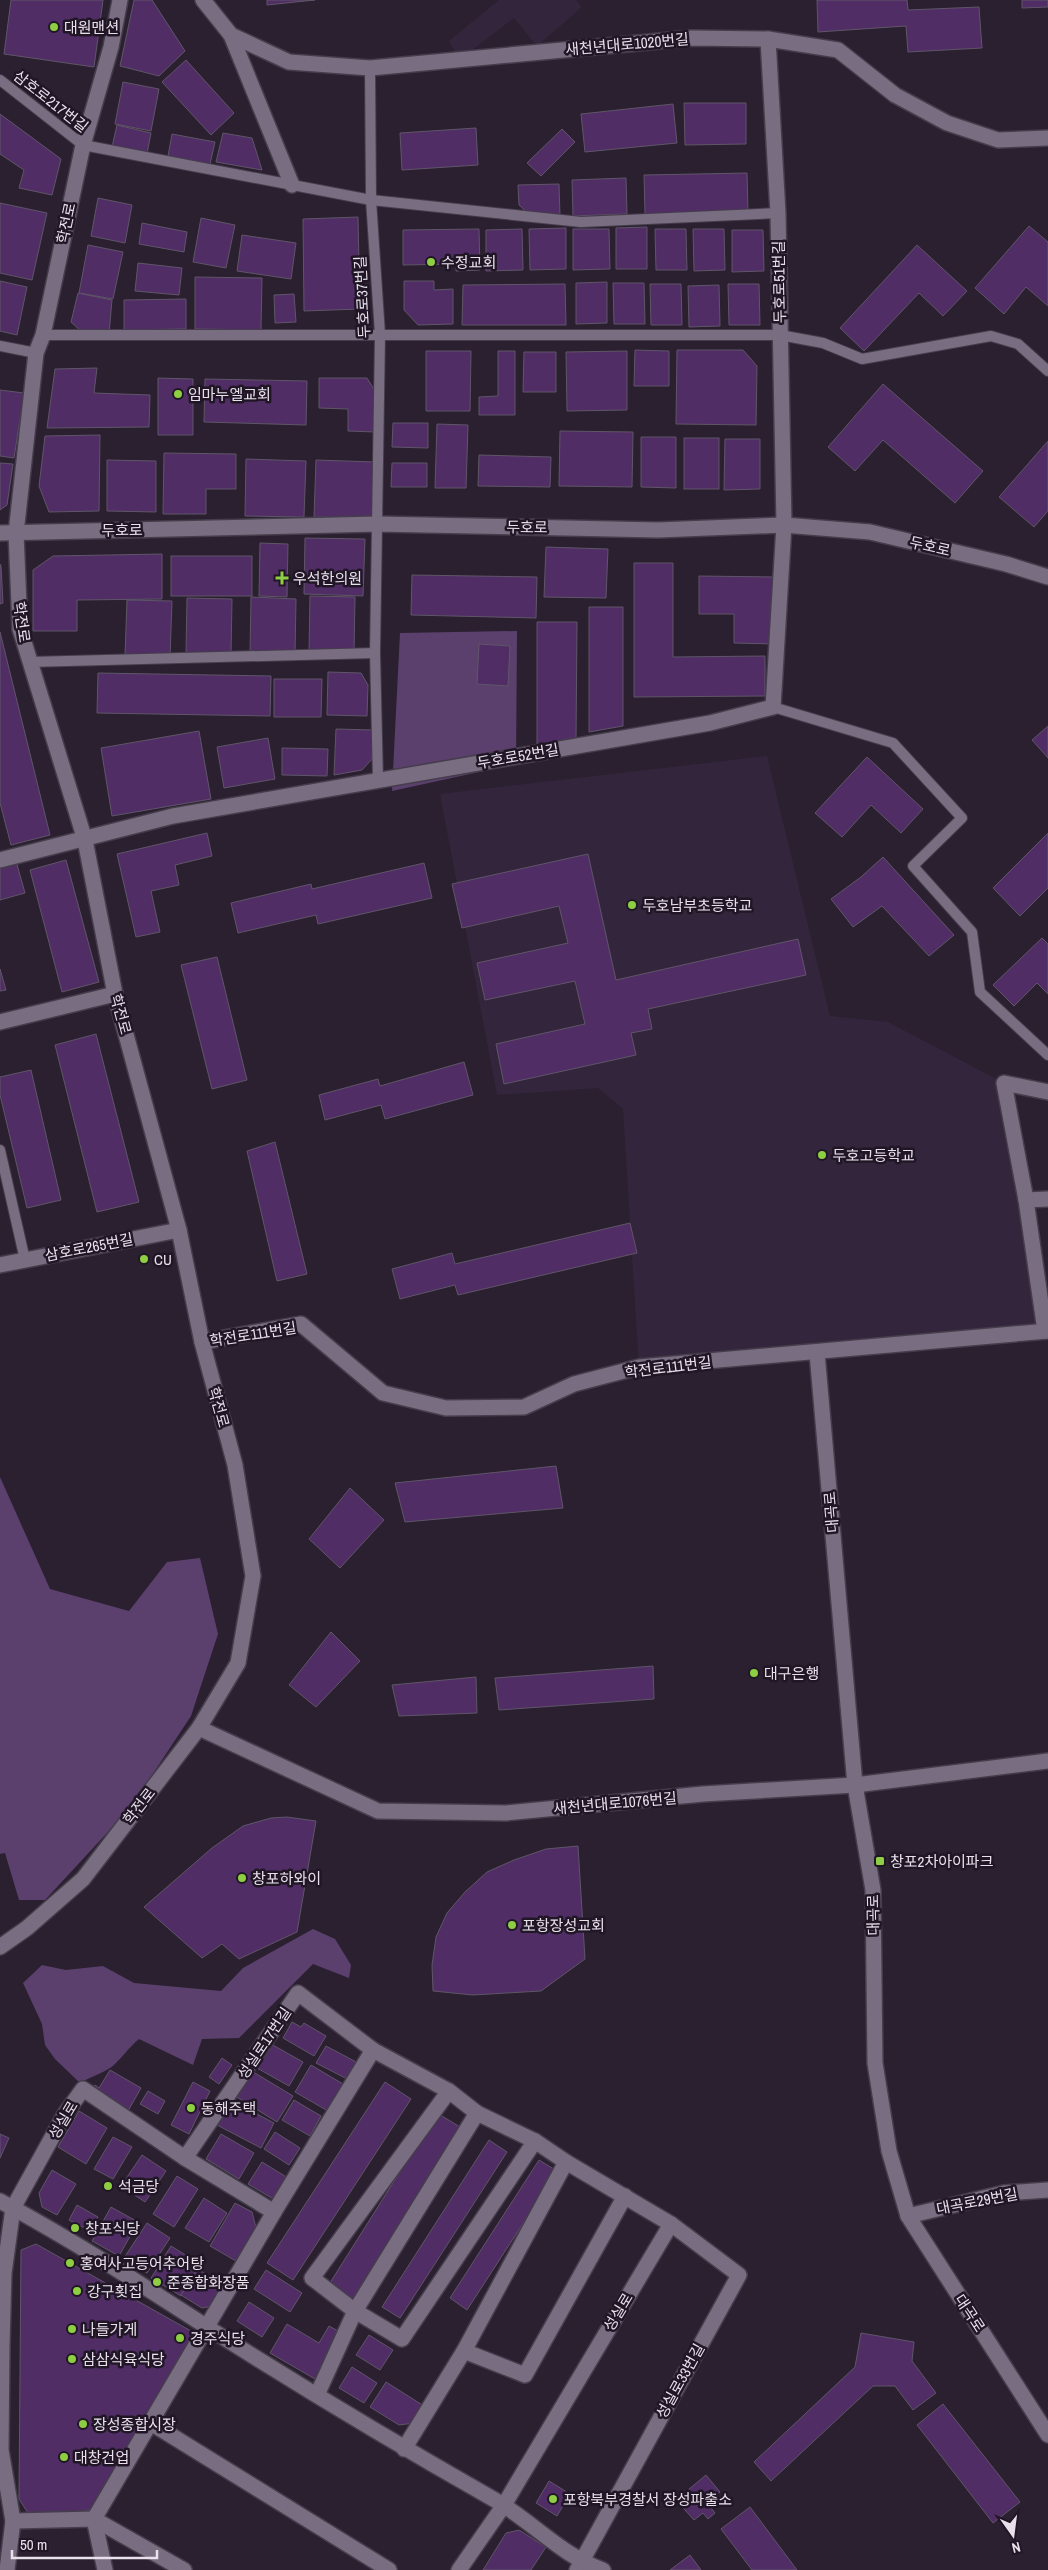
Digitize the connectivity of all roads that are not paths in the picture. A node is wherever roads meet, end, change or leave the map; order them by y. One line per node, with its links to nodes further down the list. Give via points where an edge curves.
1 (120, 0): 8 (street, 학전로, via 111,48)
2 (204, 0): 3 (street, 새천년대로1020번길)
3 (231, 35): 5 (street, 새천년대로1020번길, via 290,62); 9 (street)
4 (768, 39): 5 (street, 새천년대로1020번길, via 692,38); 7 (street, 새천년대로1020번길, via 838,50 895,95 947,123 998,140); 11 (street, 두호로51번길)
5 (370, 68): 10 (lane, 두호로37번길)
6 (0, 80): 8 (lane, 삼호로217번길)
7 (1048, 138)
8 (83, 145): 9 (lane); 13 (street, 학전로)
9 (292, 185): 10 (lane)
10 (370, 200): 11 (lane, via 581,222); 12 (lane, 두호로37번길)
11 (778, 213): 14 (street, 두호로51번길)
12 (380, 334): 13 (lane); 14 (lane); 18 (lane, 두호로37번길)
13 (43, 335): 16 (street, 학전로)
14 (780, 335): 17 (lane, via 824,343 862,358 991,336 1018,344); 19 (street, 두호로51번길)
15 (0, 346): 16 (lane)
16 (36, 353): 21 (street, 학전로)
17 (1048, 371)
18 (377, 524): 19 (street, 두호로, via 658,530); 21 (street, 두호로); 23 (lane, 두호로37번길)
19 (784, 525): 22 (street, 두호로, via 870,532); 25 (street)
20 (0, 533): 21 (street, 두호로)
21 (16, 533): 24 (street, 학전로, via 20,629)
22 (1048, 577)
23 (375, 653): 24 (lane); 26 (lane, 두호로37번길)
24 (29, 662): 27 (street, 학전로)
25 (773, 706): 26 (street, 두호로52번길, via 710,723); 31 (lane, via 892,743 962,818 913,866 972,932 980,992)
26 (378, 780): 27 (street, 두호로52번길, via 173,816)
27 (84, 840): 28 (street, 두호로52번길); 29 (street, 학전로)
28 (0, 860)
29 (115, 994): 30 (street); 36 (street, 학전로)
30 (0, 1022)
31 (1048, 1055)
32 (1048, 1092): 35 (street, via 1004,1083)
33 (0, 1150): 37 (lane)
34 (1048, 1199): 35 (street)
35 (1026, 1200): 39 (street)
36 (179, 1230): 37 (street, 삼호로265번길); 40 (street, 학전로)
37 (25, 1260): 38 (street, 삼호로265번길)
38 (0, 1265)
39 (1046, 1331): 41 (street, 학전로111번길)
40 (202, 1342): 41 (street, 학전로111번길, via 301,1324 383,1393 446,1408 524,1407 574,1384 639,1367); 42 (street, 학전로, via 235,1465 253,1576 238,1662)
41 (817, 1353): 44 (street, 대곡로)
42 (199, 1728): 44 (street, 새천년대로1076번길, via 378,1811 506,1813 703,1794); 45 (street, 학전로, via 83,1879)
43 (1048, 1761): 44 (street, 새천년대로1076번길)
44 (855, 1785): 56 (street, 대곡로, via 873,1890 875,2063 888,2150)
45 (0, 1947)
46 (373, 2050): 47 (street, 성실로17번길); 50 (street, 성실로17번길, via 298,1994); 55 (street)
47 (449, 2091): 48 (street, 성실로17번길); 59 (street, via 312,2278)
48 (477, 2113): 49 (street); 59 (street)
49 (535, 2141): 51 (street); 59 (street, via 402,2339)
50 (185, 2158): 54 (street, 성실로, via 82,2089); 55 (street)
51 (566, 2162): 53 (street); 61 (street)
52 (1048, 2190): 56 (street, 대곡로29번길, via 1004,2193)
53 (625, 2196): 57 (street); 61 (street, via 525,2375)
54 (6, 2204): 58 (street); 60 (street, via 93,2253)
55 (274, 2212): 60 (street)
56 (908, 2216): 64 (street, 대곡로)
57 (671, 2224): 67 (street, 성실로); 70 (street, 성실로33번길, via 738,2275)
58 (2, 2272): 66 (street)
59 (355, 2311): 62 (street)
60 (208, 2327): 62 (street); 63 (street)
61 (464, 2352): 65 (street)
62 (317, 2395): 65 (street)
63 (151, 2423): 68 (street); 74 (street)
64 (1048, 2435)
65 (404, 2449): 67 (street)
66 (0, 2450): 69 (street)
67 (504, 2505): 70 (street); 75 (street, 성실로)
68 (94, 2519): 69 (street); 72 (street); 73 (street)
69 (13, 2521): 71 (street)
70 (580, 2566): 76 (street)
71 (7, 2570)
72 (105, 2570)
73 (184, 2570)
74 (389, 2570)
75 (459, 2570)
76 (603, 2570)

